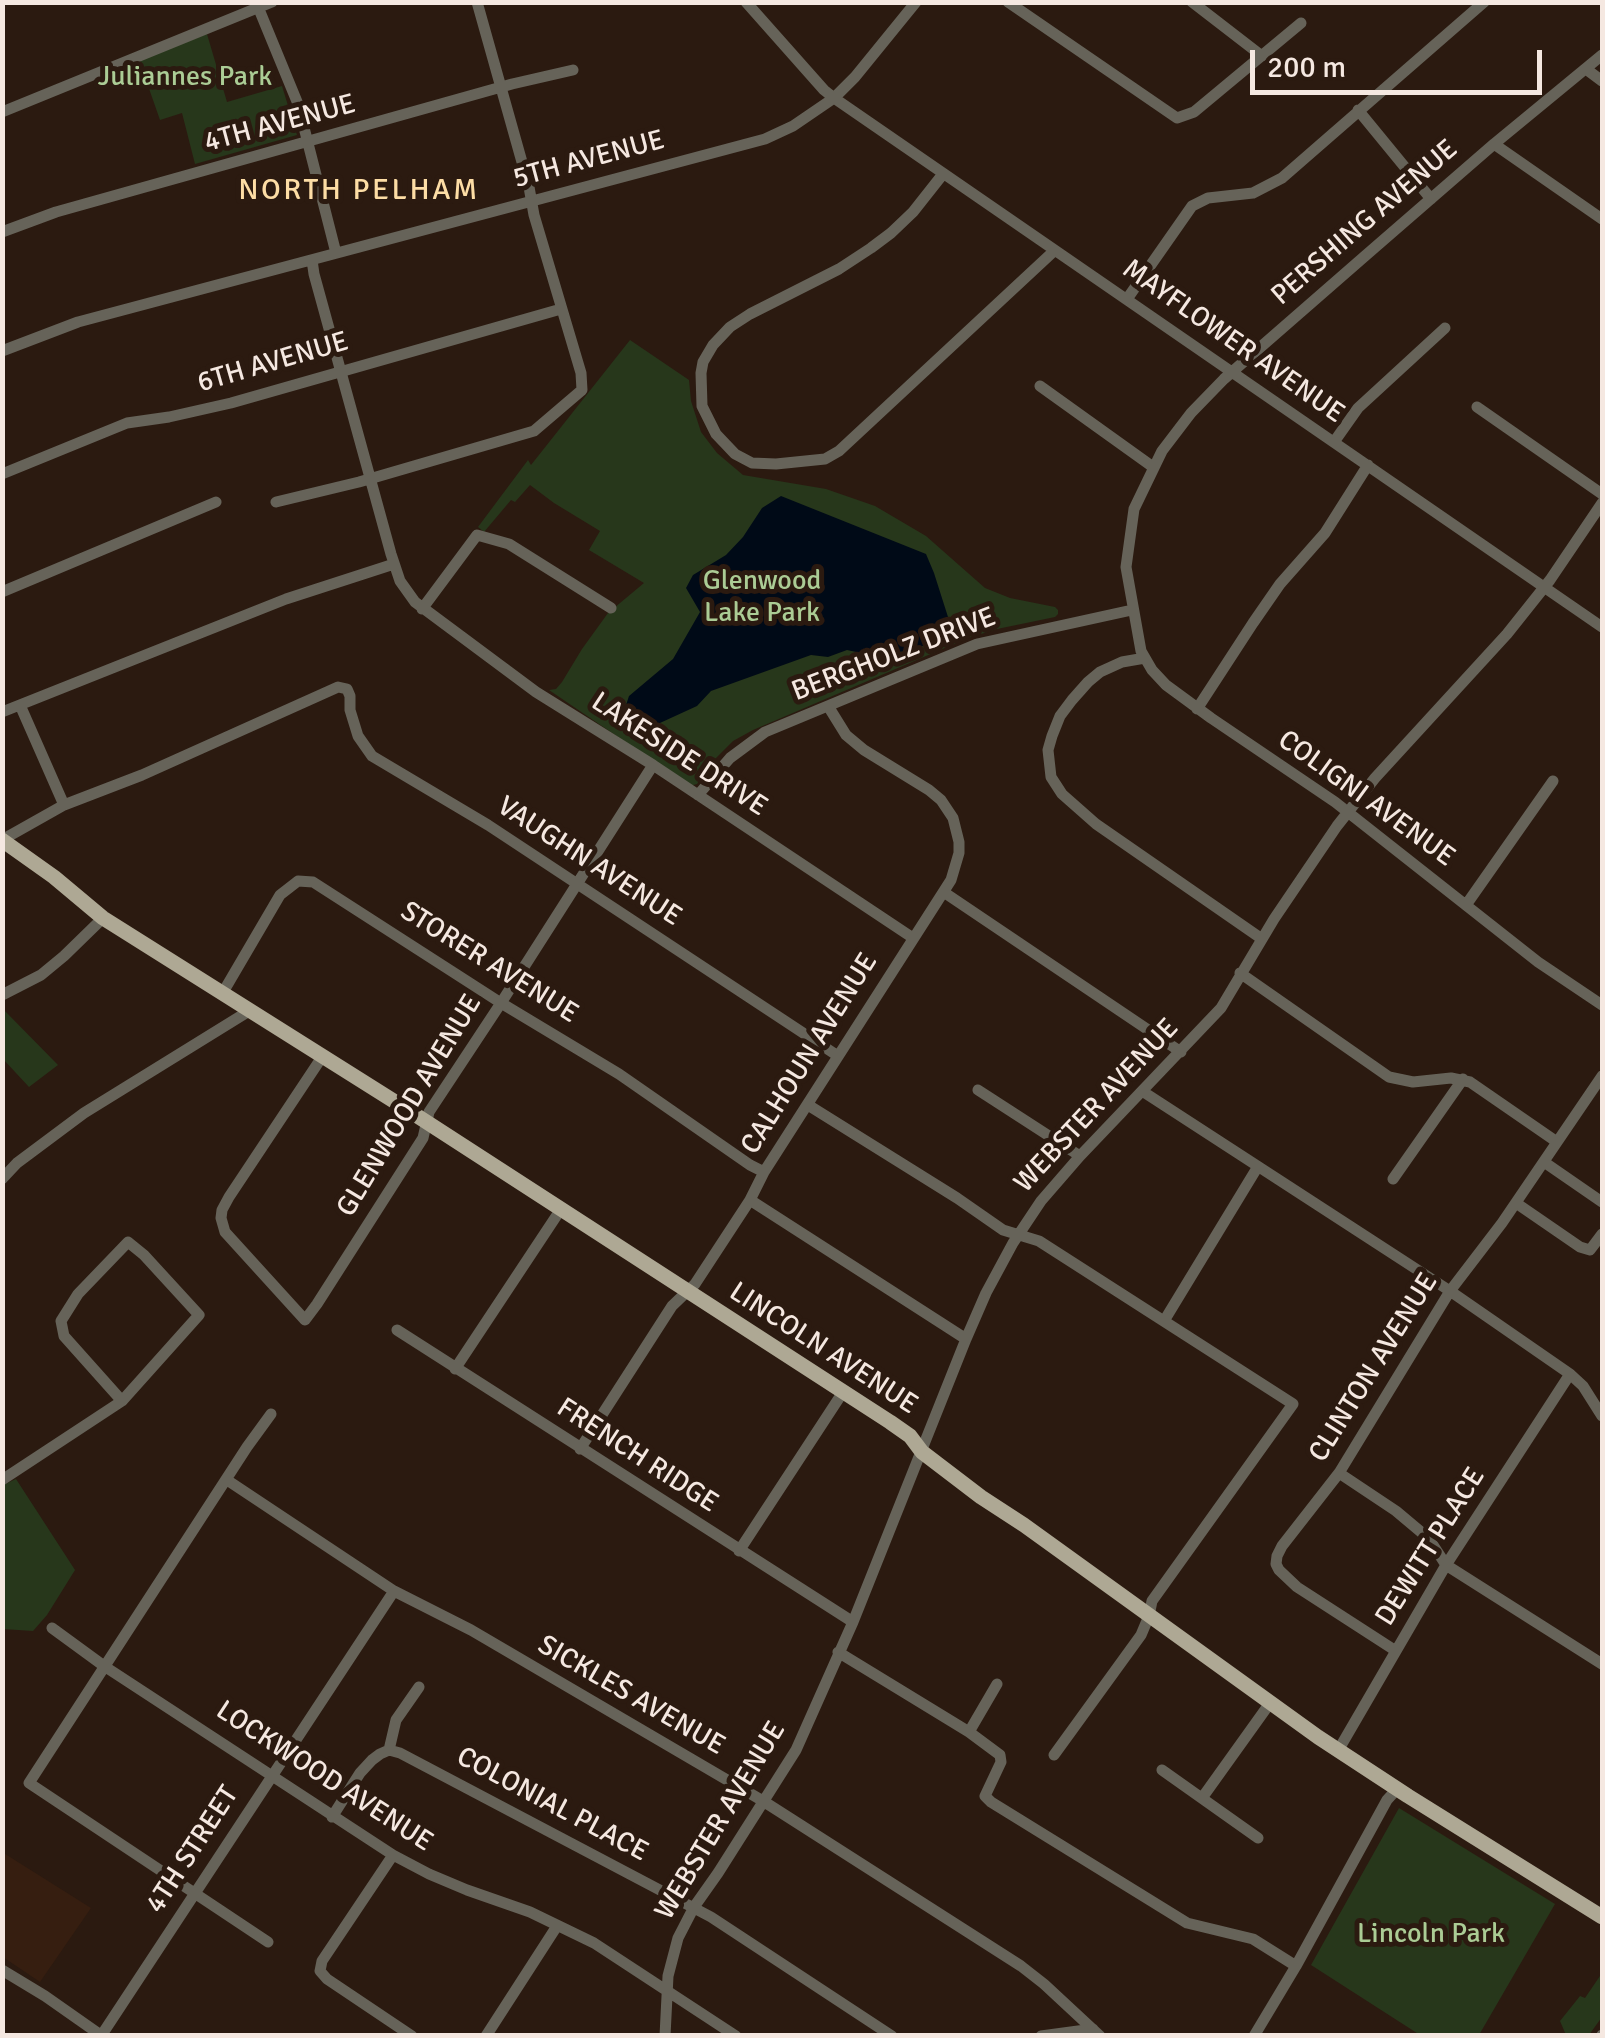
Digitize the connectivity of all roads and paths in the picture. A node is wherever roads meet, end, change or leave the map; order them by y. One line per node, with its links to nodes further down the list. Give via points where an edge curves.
1 (272, 2): 7 (street)
2 (477, 2): 15 (street)
3 (916, 2): 16 (street, 5TH AVENUE)
4 (1008, 2): 11 (street, via 1177,118 1194,112)
5 (1192, 2): 11 (street)
6 (1484, 2): 17 (street)
7 (257, 5): 18 (street); 19 (street, via 296,97)
8 (754, 5): 16 (street, MAYFLOWER AVENUE)
9 (1300, 23): 11 (street)
10 (1602, 55): 13 (street, PERSHING AVENUE)
11 (1262, 56)
12 (573, 70): 15 (street, 4TH AVENUE)
13 (1586, 70): 14 (street); 20 (street, PERSHING AVENUE)
14 (1602, 81)
15 (499, 88): 19 (street, 4TH AVENUE); 23 (street)
16 (834, 98): 21 (street, MAYFLOWER AVENUE); 23 (street, 5TH AVENUE, via 765,139)
17 (1358, 110): 22 (street); 29 (street, via 1264,189 1192,206)
18 (2, 112)
19 (307, 143): 25 (street, 4TH AVENUE); 27 (street)
20 (1494, 144): 22 (street, PERSHING AVENUE); 24 (street)
21 (943, 174): 26 (street, MAYFLOWER AVENUE); 26 (street, via 891,233 730,327 713,345 701,373 702,406 735,454 776,464 839,452)
22 (1431, 200): 34 (street, PERSHING AVENUE)
23 (532, 201): 27 (street, 5TH AVENUE); 30 (street)
24 (1602, 219)
25 (2, 232)
26 (1054, 251): 29 (street, MAYFLOWER AVENUE)
27 (336, 254): 28 (street, 5TH AVENUE)
28 (312, 260): 32 (street, 5TH AVENUE, via 78,322); 33 (street)
29 (1127, 299): 34 (street, MAYFLOWER AVENUE)
30 (561, 309): 33 (street, 6TH AVENUE); 41 (street, via 583,382 568,404 534,431)
31 (1445, 328): 37 (street, via 1358,408)
32 (2, 351)
33 (340, 372): 40 (street, 6TH AVENUE, via 127,424); 41 (street)
34 (1232, 372): 37 (street, MAYFLOWER AVENUE); 39 (street, PERSHING AVENUE, via 1174,432)
35 (1040, 386): 39 (street)
36 (1476, 408): 42 (street)
37 (1334, 442): 38 (street, MAYFLOWER AVENUE)
38 (1368, 465): 47 (street, MAYFLOWER AVENUE); 56 (street)
39 (1154, 467): 51 (street, PERSHING AVENUE, via 1130,526)
40 (2, 474)
41 (370, 478): 44 (street); 46 (street)
42 (1602, 494)
43 (216, 502): 48 (street)
44 (276, 502)
45 (1602, 503): 47 (street, WEBSTER AVENUE)
46 (394, 564): 50 (street); 54 (street, via 286,599)
47 (1544, 588): 52 (street, MAYFLOWER AVENUE); 62 (street, WEBSTER AVENUE)
48 (2, 592)
49 (611, 608): 50 (street, via 509,544 477,535)
50 (422, 609): 58 (street, LAKESIDE DRIVE)
51 (1132, 610): 53 (street, COLIGNI AVENUE); 55 (street, BERGHOLZ DRIVE, via 976,644)
52 (1602, 628)
53 (1145, 658): 56 (street, COLIGNI AVENUE); 69 (street, via 1100,672 1072,700 1048,750 1051,777 1096,824)
54 (20, 705): 57 (street); 61 (street)
55 (828, 706): 60 (street, BERGHOLZ DRIVE, via 751,741); 65 (street, CALHOUN AVENUE, via 846,735 930,790 953,818 959,854)
56 (1197, 709): 62 (street, COLIGNI AVENUE)
57 (2, 712)
58 (653, 765): 60 (street, LAKESIDE DRIVE); 64 (street, GLENWOOD AVENUE)
59 (1553, 781): 66 (street)
60 (698, 795): 68 (street, LAKESIDE DRIVE)
61 (64, 806): 63 (street); 64 (street, VAUGHN AVENUE, via 338,687 347,689 358,736 372,756)
62 (1348, 812): 66 (street, COLIGNI AVENUE); 69 (street, WEBSTER AVENUE)
63 (2, 840): 67 (main road, LINCOLN AVENUE)
64 (576, 882): 73 (street, GLENWOOD AVENUE); 77 (street, VAUGHN AVENUE)
65 (944, 893): 68 (street, CALHOUN AVENUE); 76 (street)
66 (1466, 905): 74 (street, COLIGNI AVENUE)
67 (102, 918): 71 (main road, LINCOLN AVENUE); 72 (street, via 41,975)
68 (913, 938): 77 (street, CALHOUN AVENUE)
69 (1262, 939): 70 (street, WEBSTER AVENUE)
70 (1240, 973): 76 (street, WEBSTER AVENUE, via 1222,1008); 80 (street, via 1390,1076)
71 (222, 994): 73 (street, STORER AVENUE, via 280,895 306,880); 75 (main road, LINCOLN AVENUE)
72 (2, 995)
73 (501, 1003): 84 (street, GLENWOOD AVENUE); 89 (street, STORER AVENUE)
74 (1602, 1005)
75 (250, 1011): 78 (main road, LINCOLN AVENUE); 90 (street, via 63,1128)
76 (1181, 1052): 82 (street, WEBSTER AVENUE)
77 (838, 1056): 83 (street, CALHOUN AVENUE)
78 (322, 1057): 84 (main road, LINCOLN AVENUE); 84 (street, GLENWOOD AVENUE, via 222,1210 224,1232 305,1320)
79 (1602, 1076): 85 (street, CLINTON AVENUE)
80 (1463, 1080): 85 (street); 91 (street)
81 (978, 1090): 86 (street)
82 (1142, 1090): 86 (street, WEBSTER AVENUE); 88 (street)
83 (808, 1105): 89 (street, CALHOUN AVENUE); 96 (street, via 1003,1230)
84 (426, 1122): 95 (main road, LINCOLN AVENUE)
85 (1557, 1142): 87 (street, CLINTON AVENUE)
86 (1080, 1156): 96 (street, WEBSTER AVENUE)
87 (1544, 1162): 93 (street); 94 (street, CLINTON AVENUE)
88 (1258, 1168): 99 (street); 100 (street)
89 (764, 1172): 92 (street, CALHOUN AVENUE)
90 (2, 1179)
91 (1394, 1179)
92 (750, 1200): 98 (street, CALHOUN AVENUE); 102 (street)
93 (1602, 1202)
94 (1516, 1203): 97 (street, via 1580,1247 1590,1250); 99 (street, CLINTON AVENUE)
95 (561, 1209): 98 (main road, LINCOLN AVENUE); 103 (street)
96 (1019, 1233): 100 (street); 102 (street, WEBSTER AVENUE)
97 (1602, 1234)
98 (689, 1291): 105 (main road, LINCOLN AVENUE); 109 (street, CALHOUN AVENUE, via 672,1306)
99 (1450, 1291): 104 (street); 111 (street, CLINTON AVENUE)
100 (1164, 1321): 117 (street, via 1293,1404 1152,1601)
101 (396, 1330): 103 (street, FRENCH RIDGE)
102 (966, 1339): 110 (street, WEBSTER AVENUE)
103 (455, 1369): 109 (street, FRENCH RIDGE)
104 (1570, 1374): 108 (street); 115 (street, DEWITT PLACE)
105 (843, 1392): 110 (main road, LINCOLN AVENUE, via 910,1436); 114 (street)
106 (122, 1400): 106 (street, via 199,1315 128,1242 61,1321 64,1336); 112 (street)
107 (270, 1414): 113 (street)
108 (1602, 1416)
109 (580, 1449): 114 (street, FRENCH RIDGE)
110 (922, 1452): 117 (main road, LINCOLN AVENUE); 118 (street, WEBSTER AVENUE)
111 (1339, 1474): 115 (street, via 1421,1532); 120 (street, CLINTON AVENUE, via 1282,1546 1276,1564 1298,1587)
112 (2, 1480)
113 (227, 1480): 116 (street, SICKLES AVENUE); 123 (street)
114 (740, 1551): 118 (street, FRENCH RIDGE)
115 (1446, 1565): 120 (street, DEWITT PLACE); 122 (street)
116 (394, 1591): 132 (street, 4TH STREET); 135 (street, SICKLES AVENUE)
117 (1149, 1616): 126 (main road, LINCOLN AVENUE); 130 (street)
118 (852, 1622): 121 (street, WEBSTER AVENUE)
119 (52, 1628): 123 (street, LOCKWOOD AVENUE)
120 (1396, 1651): 129 (street, DEWITT PLACE)
121 (838, 1652): 127 (street); 135 (street, WEBSTER AVENUE, via 796,1750)
122 (1602, 1664)
123 (104, 1666): 132 (street, LOCKWOOD AVENUE); 139 (street, via 30,1783)
124 (997, 1684): 127 (street)
125 (418, 1687): 128 (street, via 396,1720)
126 (1270, 1703): 129 (main road, LINCOLN AVENUE); 134 (street)
127 (969, 1732): 144 (street, via 1000,1754 984,1796 991,1802 1187,1923 1252,1940)
128 (389, 1750): 136 (street, via 360,1773); 140 (street, COLONIAL PLACE)
129 (1339, 1750): 133 (main road, LINCOLN AVENUE)
130 (1054, 1755)
131 (1162, 1770): 134 (street)
132 (272, 1774): 136 (street, LOCKWOOD AVENUE); 139 (street, 4TH STREET)
133 (1397, 1789): 141 (main road, LINCOLN AVENUE); 144 (street)
134 (1202, 1798): 137 (street)
135 (763, 1801): 140 (street, WEBSTER AVENUE); 147 (street, SICKLES AVENUE, via 1021,1966)
136 (332, 1817): 138 (street, LOCKWOOD AVENUE)
137 (1258, 1838)
138 (393, 1855): 142 (street, LOCKWOOD AVENUE); 149 (street, via 320,1971)
139 (195, 1893): 143 (street); 148 (street, 4TH STREET)
140 (694, 1907): 146 (street, WEBSTER AVENUE, via 674,1948); 153 (street, COLONIAL PLACE)
141 (1602, 1917)
142 (558, 1926): 146 (street, LOCKWOOD AVENUE); 150 (street)
143 (268, 1942)
144 (1296, 1966): 155 (street)
145 (4, 1974): 148 (street)
146 (666, 1991): 151 (street, WEBSTER AVENUE); 152 (street, LOCKWOOD AVENUE)
147 (1097, 2032): 154 (street)
148 (101, 2035)
149 (412, 2036)
150 (486, 2036)
151 (665, 2036)
152 (736, 2036)
153 (892, 2036)
154 (1041, 2036)
155 (1254, 2036)

